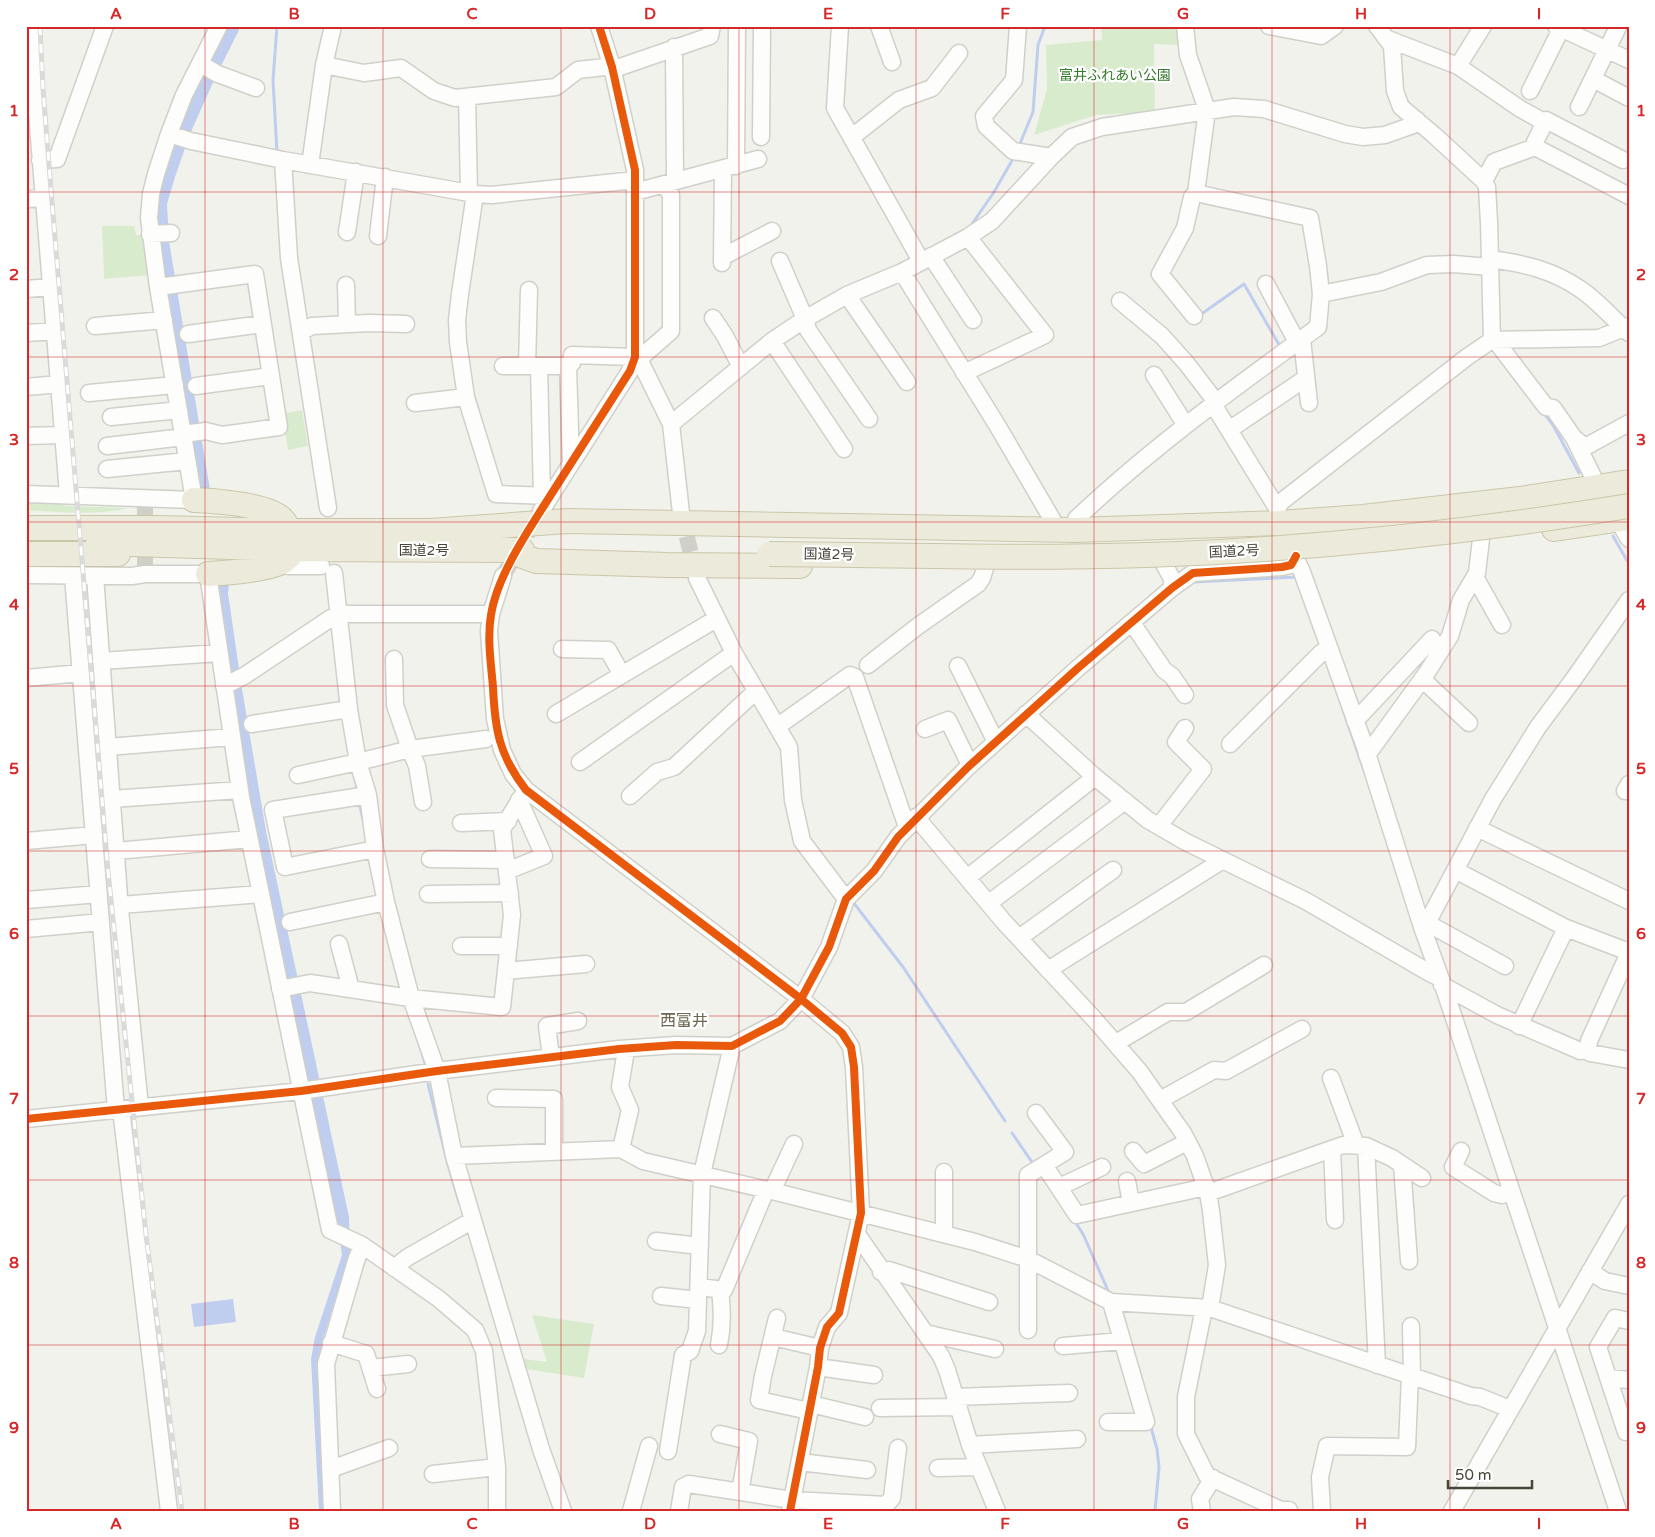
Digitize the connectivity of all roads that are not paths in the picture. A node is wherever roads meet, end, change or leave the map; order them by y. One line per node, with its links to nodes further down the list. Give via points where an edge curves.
1 (32, 26): 37 (street)
2 (105, 26): 46 (street, via 57,159)
3 (219, 26): 29 (street)
4 (333, 26): 26 (street)
5 (599, 26): 28 (street)
6 (712, 26): 21 (street, via 710,36)
7 (737, 26): 50 (street)
8 (762, 26): 42 (street)
9 (840, 26): 40 (street, via 835,108)
10 (879, 26): 25 (street)
11 (1018, 26): 44 (street, via 1014,80 984,116 986,126 1016,152)
12 (1185, 26): 36 (street, via 1188,55)
13 (1268, 26): 14 (street, via 1321,36)
14 (1335, 26)
15 (1378, 26): 20 (street)
16 (1483, 26): 27 (street)
17 (1618, 26): 19 (street); 22 (street)
18 (1558, 28): 22 (street); 32 (street)
19 (1629, 31)
20 (1388, 39): 27 (street); 38 (street, via 1392,46 1396,97)
21 (674, 47): 28 (street); 54 (street)
22 (1607, 49): 24 (street); 30 (street)
23 (959, 53): 40 (street, via 932,88 899,100)
24 (1629, 60)
25 (892, 62)
26 (324, 66): 33 (street, via 364,73 401,68 445,96); 49 (street)
27 (1458, 66): 39 (street)
28 (612, 67): 33 (street, via 578,70 556,87); 55 (street, via 631,147)
29 (207, 68): 31 (street); 41 (street, via 184,95)
30 (1592, 79): 34 (street); 35 (street)
31 (256, 88)
32 (1530, 91)
33 (467, 97): 56 (street)
34 (1629, 98)
35 (1579, 107)
36 (1204, 111): 38 (street, via 1234,107 1264,109 1363,137 1385,135); 44 (street, via 1102,127 1072,137); 57 (street)
37 (31, 113): 46 (street)
38 (1415, 122): 53 (street)
39 (1544, 123): 43 (street); 48 (street, via 1546,120)
40 (852, 136): 65 (street)
41 (177, 137): 47 (street); 70 (street, via 156,174 151,194 161,233)
42 (761, 137)
43 (1535, 147): 53 (street, via 1494,162); 58 (street)
44 (1051, 157): 64 (street, via 992,221)
45 (758, 159): 50 (street)
46 (40, 160): 59 (street)
47 (283, 160): 49 (street); 89 (street, via 289,258)
48 (1623, 160)
49 (310, 165): 51 (street)
50 (730, 167): 54 (street); 61 (street, via 722,260)
51 (356, 172): 52 (street); 62 (street)
52 (385, 177): 56 (street); 63 (street)
53 (1484, 181): 67 (street, via 1487,187)
54 (670, 183): 55 (street); 95 (street, via 671,331)
55 (635, 186): 56 (street, via 492,195); 95 (street)
56 (472, 193): 110 (street, via 457,320)
57 (1196, 193): 75 (street, via 1310,218); 79 (street, via 1192,197 1186,228 1160,274)
58 (1629, 196)
59 (44, 198): 60 (street); 72 (street)
60 (26, 199)
61 (772, 231)
62 (347, 232)
63 (378, 236)
64 (968, 237): 65 (street); 100 (street, via 1045,335)
65 (922, 257): 68 (street); 82 (street)
66 (780, 261): 78 (street)
67 (1490, 263): 75 (street, via 1427,266 1381,282); 87 (street, via 1520,263 1566,280); 93 (street)
68 (902, 272): 76 (street); 100 (street)
69 (1266, 284): 92 (street)
70 (166, 285): 80 (street); 83 (street, via 255,274)
71 (346, 285): 84 (street)
72 (51, 287): 73 (street); 88 (street)
73 (26, 288)
74 (529, 290): 99 (street)
75 (1321, 294): 92 (street, via 1318,327)
76 (847, 295): 78 (street); 104 (street)
77 (1120, 301): 112 (street, via 1162,336 1187,364)
78 (803, 315): 94 (street); 116 (street, via 808,330)
79 (1194, 316)
80 (164, 320): 86 (street); 106 (street)
81 (720, 320): 96 (street)
82 (973, 320)
83 (263, 324): 91 (street); 102 (street)
84 (347, 324): 85 (street); 89 (street, via 312,326)
85 (406, 324)
86 (95, 326)
87 (1627, 329): 93 (street, via 1599,338)
88 (55, 331): 90 (street); 105 (street)
89 (302, 332): 137 (street)
90 (26, 333)
91 (188, 334)
92 (1300, 340): 103 (street); 112 (street)
93 (1493, 340): 124 (street, via 1546,406 1553,408); 139 (street, via 1281,502)
94 (772, 341): 96 (street); 126 (street)
95 (637, 358): 97 (street, via 572,355); 118 (street); 128 (street)
96 (738, 362): 118 (street)
97 (572, 363)
98 (503, 366): 99 (street)
99 (533, 366): 128 (street, via 568,366); 136 (street)
100 (964, 373): 144 (street, via 1052,519)
101 (1154, 374): 119 (street)
102 (271, 376): 107 (street); 122 (street, via 278,428 222,435)
103 (1306, 378): 113 (street); 120 (street)
104 (908, 382)
105 (59, 384): 108 (street); 121 (street)
106 (175, 385): 109 (street); 114 (street)
107 (196, 386)
108 (26, 387)
109 (89, 393)
110 (466, 397): 111 (street); 136 (street, via 496,494)
111 (415, 403)
112 (1214, 403): 119 (street); 120 (street)
113 (1309, 403)
114 (179, 410): 115 (street); 122 (street)
115 (111, 417)
116 (869, 419)
117 (1629, 423): 124 (street, via 1585,447)
118 (671, 424): 138 (street)
119 (1185, 424): 145 (street, via 1076,519)
120 (1229, 430): 139 (street)
121 (63, 434): 123 (street); 134 (street)
122 (189, 434): 125 (street); 127 (street)
123 (26, 436)
124 (1574, 438): 131 (street)
125 (107, 446)
126 (844, 449)
127 (188, 461): 129 (street); 135 (street)
128 (571, 464): 136 (street)
129 (107, 469)
130 (1629, 482): 131 (highway)
131 (1598, 487): 139 (highway, via 1402,513); 141 (street)
132 (1629, 491): 150 (highway, 国道2号, via 1435,518 1263,534 1148,540)
133 (26, 494): 134 (street)
134 (68, 494): 135 (street)
135 (194, 500): 148 (highway, via 228,502 267,512 282,519)
136 (544, 501)
137 (328, 508)
138 (681, 513)
139 (1278, 515): 145 (highway); 154 (street)
140 (26, 517): 143 (highway, via 109,519)
141 (1626, 521): 147 (highway); 150 (highway, 国道2号, bridge, via 1533,522 1262,549 1148,555 1052,557)
142 (26, 528): 143 (highway, 国道2号)
143 (156, 528): 148 (highway, 国道2号)
144 (1043, 529): 145 (highway); 146 (highway, via 567,521); 157 (highway)
145 (1076, 530)
146 (430, 531): 148 (highway, 国道2号); 150 (highway, 国道2号)
147 (1481, 539): 154 (highway); 163 (street)
148 (293, 540): 151 (highway, 国道2号); 152 (highway, 国道2号); 155 (highway, via 284,561)
149 (26, 541): 151 (highway, 国道2号)
150 (769, 546): 152 (highway, 国道2号)
151 (247, 548): 153 (highway, via 157,554)
152 (506, 550): 158 (highway, via 536,561)
153 (26, 554)
154 (1296, 556): 156 (highway); 167 (street, via 1291,565 1282,567 1193,573); 176 (street)
155 (276, 564): 165 (highway); 170 (street, via 327,570)
156 (1164, 564): 157 (highway); 167 (street, via 1172,579)
157 (1034, 567): 158 (highway)
158 (985, 568): 181 (street, via 978,584)
159 (26, 575): 160 (street)
160 (73, 576): 161 (street); 183 (street)
161 (95, 576): 165 (street, via 132,576 145,572); 180 (street)
162 (503, 576): 169 (street)
163 (1474, 577): 172 (street); 186 (street, via 1461,600 1450,636)
164 (697, 578): 171 (street)
165 (208, 579): 166 (street); 177 (street)
166 (130, 584)
167 (1172, 588): 173 (street)
168 (1629, 600): 222 (street, via 1538,727)
169 (491, 614): 170 (street, via 346,614); 212 (street, via 489,632 495,719 502,750)
170 (335, 617): 187 (street); 190 (street)
171 (716, 619): 178 (street); 184 (street)
172 (1502, 625)
173 (1134, 626): 189 (street); 192 (street, via 1078,668)
174 (1432, 639): 193 (street)
175 (562, 649): 184 (street, via 608,650)
176 (1325, 651): 193 (street); 202 (street)
177 (219, 653): 180 (street); 187 (street)
178 (734, 653): 188 (street); 207 (street)
179 (394, 659): 204 (street, via 395,705)
180 (101, 661): 203 (street)
181 (868, 665)
182 (958, 666): 201 (street)
183 (81, 673): 185 (street); 224 (street)
184 (622, 675): 191 (street)
185 (26, 678)
186 (1422, 679): 194 (street); 205 (street)
187 (231, 683): 199 (street)
188 (756, 690): 196 (street); 214 (street, via 674,767 657,772)
189 (1185, 695)
190 (345, 710): 195 (street); 206 (street)
191 (556, 714)
192 (1026, 714): 201 (street); 210 (street)
193 (1355, 721): 205 (street)
194 (1469, 723)
195 (252, 724)
196 (781, 724): 220 (street, via 850,675 854,677); 238 (street, via 789,747 793,800 802,841)
197 (1185, 728): 221 (street, via 1176,742 1203,769)
198 (925, 729): 208 (street, via 948,720)
199 (231, 738): 203 (street); 211 (street)
200 (486, 739): 204 (street)
201 (996, 742): 208 (street)
202 (1230, 744)
203 (108, 746): 215 (street)
204 (410, 749): 206 (street); 217 (street, via 417,766)
205 (1367, 754): 246 (street)
206 (358, 762): 209 (street); 213 (street)
207 (580, 762)
208 (970, 765): 220 (street)
209 (298, 775)
210 (1095, 777): 216 (street); 233 (street)
211 (239, 790): 215 (street); 223 (street)
212 (523, 795): 218 (street); 230 (street, via 544,856); 263 (street)
213 (361, 796): 223 (street, via 273,810); 226 (street)
214 (630, 796)
215 (112, 799): 227 (street)
216 (1125, 801): 221 (street); 241 (street)
217 (423, 802)
218 (508, 821): 219 (street); 230 (street, via 502,829)
219 (461, 823)
220 (916, 823): 233 (street); 238 (street, via 898,836 874,871)
221 (1159, 826): 229 (street)
222 (1477, 828): 232 (street); 240 (street)
223 (258, 830): 226 (street, via 285,867); 227 (street); 236 (street)
224 (94, 835): 225 (street); 235 (street)
225 (26, 841)
226 (370, 850): 242 (street)
227 (116, 851): 243 (street)
228 (430, 859): 230 (street)
229 (1222, 860): 257 (street); 259 (street, via 1306,901)
230 (507, 866): 234 (street)
231 (1113, 870): 249 (street)
232 (1455, 870): 246 (street); 248 (street)
233 (967, 878): 241 (street)
234 (510, 892): 237 (street); 252 (street)
235 (98, 894): 239 (street); 244 (street)
236 (261, 894): 243 (street); 260 (street)
237 (428, 894)
238 (846, 899): 263 (street, via 828,948)
239 (26, 900)
240 (1629, 901)
241 (988, 903): 249 (street)
242 (381, 904): 245 (street); 262 (street)
243 (120, 906): 278 (street)
244 (101, 922): 247 (street); 279 (street)
245 (290, 922)
246 (1424, 925): 256 (street); 259 (street)
247 (26, 928)
248 (1566, 928): 253 (street); 265 (street)
249 (1019, 938): 257 (street)
250 (339, 944): 261 (street)
251 (461, 946): 252 (street)
252 (509, 946): 258 (street)
253 (1629, 952): 270 (street, via 1589,1041)
254 (586, 964): 258 (street)
255 (1264, 965): 267 (street, via 1186,1012 1168,1012)
256 (1505, 966)
257 (1048, 970): 267 (street)
258 (506, 971): 262 (street, via 502,1007)
259 (1441, 981): 265 (street); 301 (street)
260 (289, 987): 261 (street, via 310,983); 275 (street)
261 (351, 989): 262 (street)
262 (406, 997): 273 (street)
263 (802, 999): 268 (street, via 780,1021); 304 (street, via 842,1033 851,1047)
264 (578, 1021): 271 (street, via 547,1026)
265 (1519, 1026): 270 (street, via 1571,1048)
266 (1302, 1029): 277 (street, via 1226,1072 1214,1070)
267 (1116, 1044): 277 (street)
268 (732, 1046): 269 (street, via 676,1045); 295 (street)
269 (626, 1050): 271 (street); 285 (street, via 620,1087 630,1110)
270 (1588, 1050): 272 (street, via 1595,1055)
271 (551, 1057): 273 (street)
272 (1629, 1060)
273 (437, 1071): 275 (street); 290 (street)
274 (1331, 1078): 284 (street)
275 (310, 1090): 278 (street); 310 (street, via 330,1230)
276 (496, 1098): 289 (street, via 554,1099)
277 (1160, 1100): 282 (street)
278 (140, 1108): 279 (street)
279 (119, 1110): 281 (street); 372 (street)
280 (1036, 1113): 291 (street, via 1065,1152)
281 (26, 1119)
282 (1187, 1142): 287 (street, via 1144,1164); 299 (street)
283 (794, 1144): 300 (street)
284 (1361, 1146): 286 (street, via 1342,1145); 292 (street); 338 (street)
285 (621, 1149): 289 (street); 295 (street, via 643,1161)
286 (1332, 1149): 299 (street); 305 (street)
287 (1133, 1151)
288 (1461, 1151): 301 (street, via 1453,1167 1494,1193)
289 (554, 1152): 290 (street)
290 (454, 1156): 306 (street)
291 (1044, 1165): 298 (street); 312 (street, via 1028,1175)
292 (1402, 1165): 296 (street); 313 (street)
293 (1102, 1167): 298 (street)
294 (944, 1172): 308 (street)
295 (702, 1174): 300 (street); 311 (street)
296 (1422, 1178)
297 (1127, 1181): 302 (street)
298 (1059, 1187): 302 (street, via 1077,1215)
299 (1207, 1190): 302 (street); 323 (street, via 1217,1265)
300 (769, 1191): 304 (street); 318 (street, via 724,1290)
301 (1509, 1193): 327 (street)
302 (1131, 1203)
303 (1629, 1204): 315 (street)
304 (861, 1213): 307 (street); 308 (street)
305 (1335, 1220)
306 (469, 1222): 314 (street); 375 (street)
307 (857, 1234): 316 (street); 335 (street, via 839,1312 827,1327)
308 (944, 1234): 312 (street)
309 (656, 1241): 311 (street)
310 (358, 1243): 314 (street); 332 (street)
311 (700, 1246): 319 (street)
312 (1028, 1259): 322 (street); 328 (street)
313 (1409, 1261)
314 (394, 1268): 362 (street, via 439,1299 475,1330 484,1351)
315 (1590, 1271): 317 (street, via 1605,1281); 327 (street)
316 (881, 1272): 321 (street, via 889,1270); 329 (street)
317 (1629, 1286)
318 (720, 1289): 319 (street); 333 (street, via 723,1328)
319 (698, 1294): 320 (street); 360 (street, via 697,1331 690,1351 683,1354)
320 (661, 1296)
321 (989, 1302)
322 (1111, 1302): 323 (street); 331 (street)
323 (1207, 1308): 338 (street); 368 (street, via 1186,1397 1186,1434 1207,1476)
324 (777, 1318): 330 (street)
325 (1629, 1321): 343 (street, via 1615,1318 1598,1347)
326 (1411, 1326): 342 (street)
327 (1557, 1329): 350 (street); 382 (street)
328 (1028, 1330)
329 (925, 1333): 336 (street); 347 (street, via 941,1356)
330 (773, 1337): 335 (street); 348 (street, via 759,1400)
331 (1122, 1341): 334 (street); 352 (street, via 1146,1422)
332 (331, 1343): 340 (street, via 366,1354); 365 (street, via 326,1364)
333 (719, 1345)
334 (1063, 1346)
335 (820, 1348): 339 (street)
336 (995, 1349)
337 (408, 1364): 340 (street)
338 (1377, 1365): 342 (street)
339 (818, 1367): 341 (street); 348 (street)
340 (371, 1368): 345 (street)
341 (874, 1375)
342 (1411, 1376): 350 (street); 380 (street, via 1407,1447 1327,1446 1320,1477)
343 (1609, 1378): 344 (street); 353 (street, via 1626,1432)
344 (1629, 1380)
345 (377, 1389)
346 (1069, 1393): 347 (street)
347 (957, 1402): 349 (street); 356 (street)
348 (810, 1408): 351 (street); 361 (street)
349 (880, 1408)
350 (1510, 1409): 381 (street)
351 (865, 1417)
352 (1108, 1422)
353 (1629, 1432)
354 (720, 1434): 369 (street, via 749,1441)
355 (1077, 1439): 356 (street)
356 (970, 1445): 363 (street)
357 (649, 1446): 376 (street)
358 (389, 1448): 365 (street)
359 (898, 1448): 370 (street, via 892,1498 886,1505)
360 (668, 1451)
361 (800, 1462): 366 (street); 370 (street)
362 (497, 1467): 367 (street); 374 (street)
363 (979, 1467): 364 (street); 378 (street)
364 (938, 1468)
365 (330, 1469): 373 (street)
366 (867, 1470)
367 (433, 1474)
368 (1213, 1478): 371 (street); 379 (street, via 1200,1499)
369 (740, 1492): 370 (street); 377 (street, via 689,1484 683,1487)
370 (791, 1506)
371 (1284, 1510)
372 (169, 1511)
373 (332, 1511)
374 (497, 1511)
375 (563, 1511)
376 (631, 1511)
377 (679, 1511)
378 (997, 1511)
379 (1202, 1511)
380 (1322, 1511)
381 (1452, 1511)
382 (1618, 1511)

